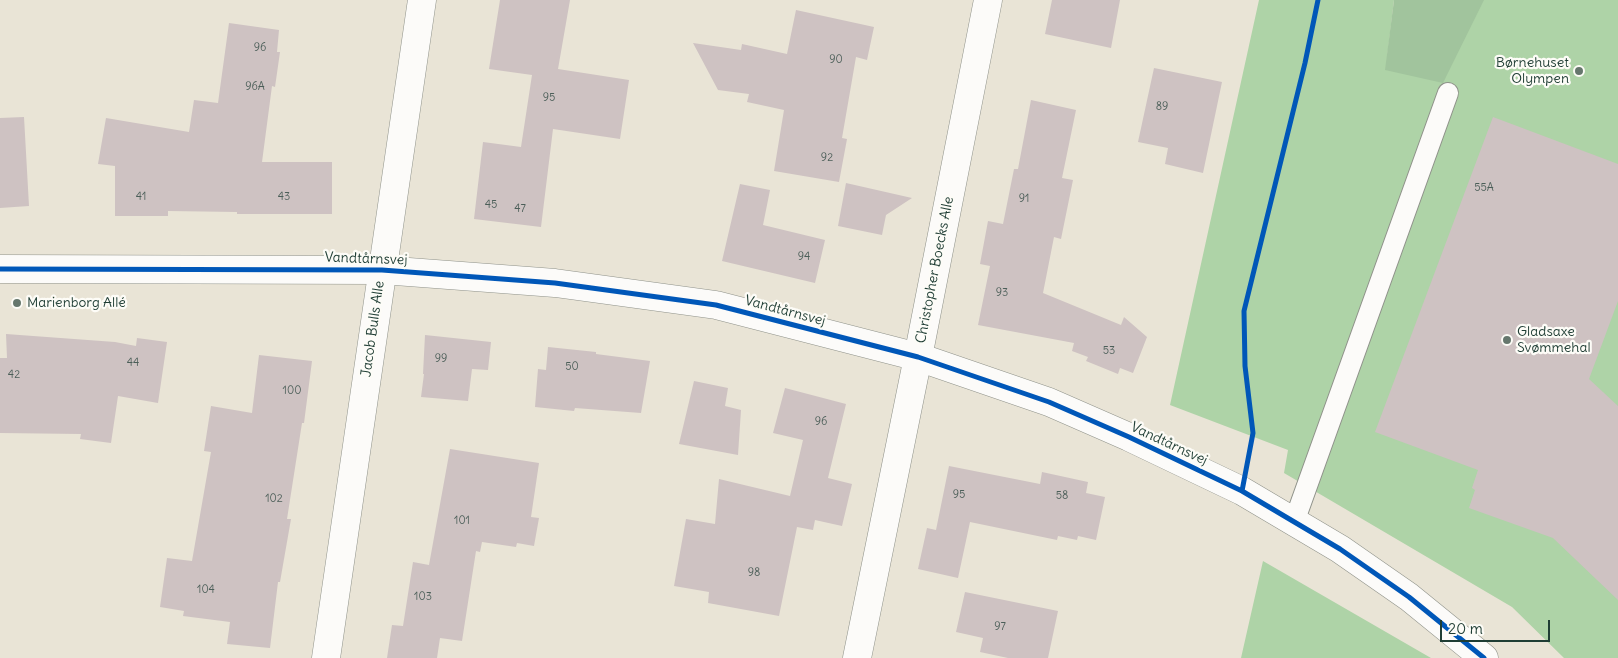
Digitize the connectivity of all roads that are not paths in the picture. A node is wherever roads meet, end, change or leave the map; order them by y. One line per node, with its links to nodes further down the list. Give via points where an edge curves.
1 (422, 0): 5 (street, Jacob Bulls Alle)
2 (988, 0): 6 (street, Christopher Boecks Alle)
3 (1448, 93): 7 (lane)
4 (0, 268): 5 (street, Vandtårnsvej)
5 (382, 270): 6 (street, Vandtårnsvej, via 555,283 716,304); 8 (street, Jacob Bulls Alle)
6 (918, 358): 7 (street, Vandtårnsvej, via 1049,402 1242,491); 9 (street, Christopher Boecks Alle)
7 (1294, 522): 10 (street, Vandtårnsvej, via 1340,549 1409,597)
8 (326, 658)
9 (858, 658)
10 (1484, 658)

